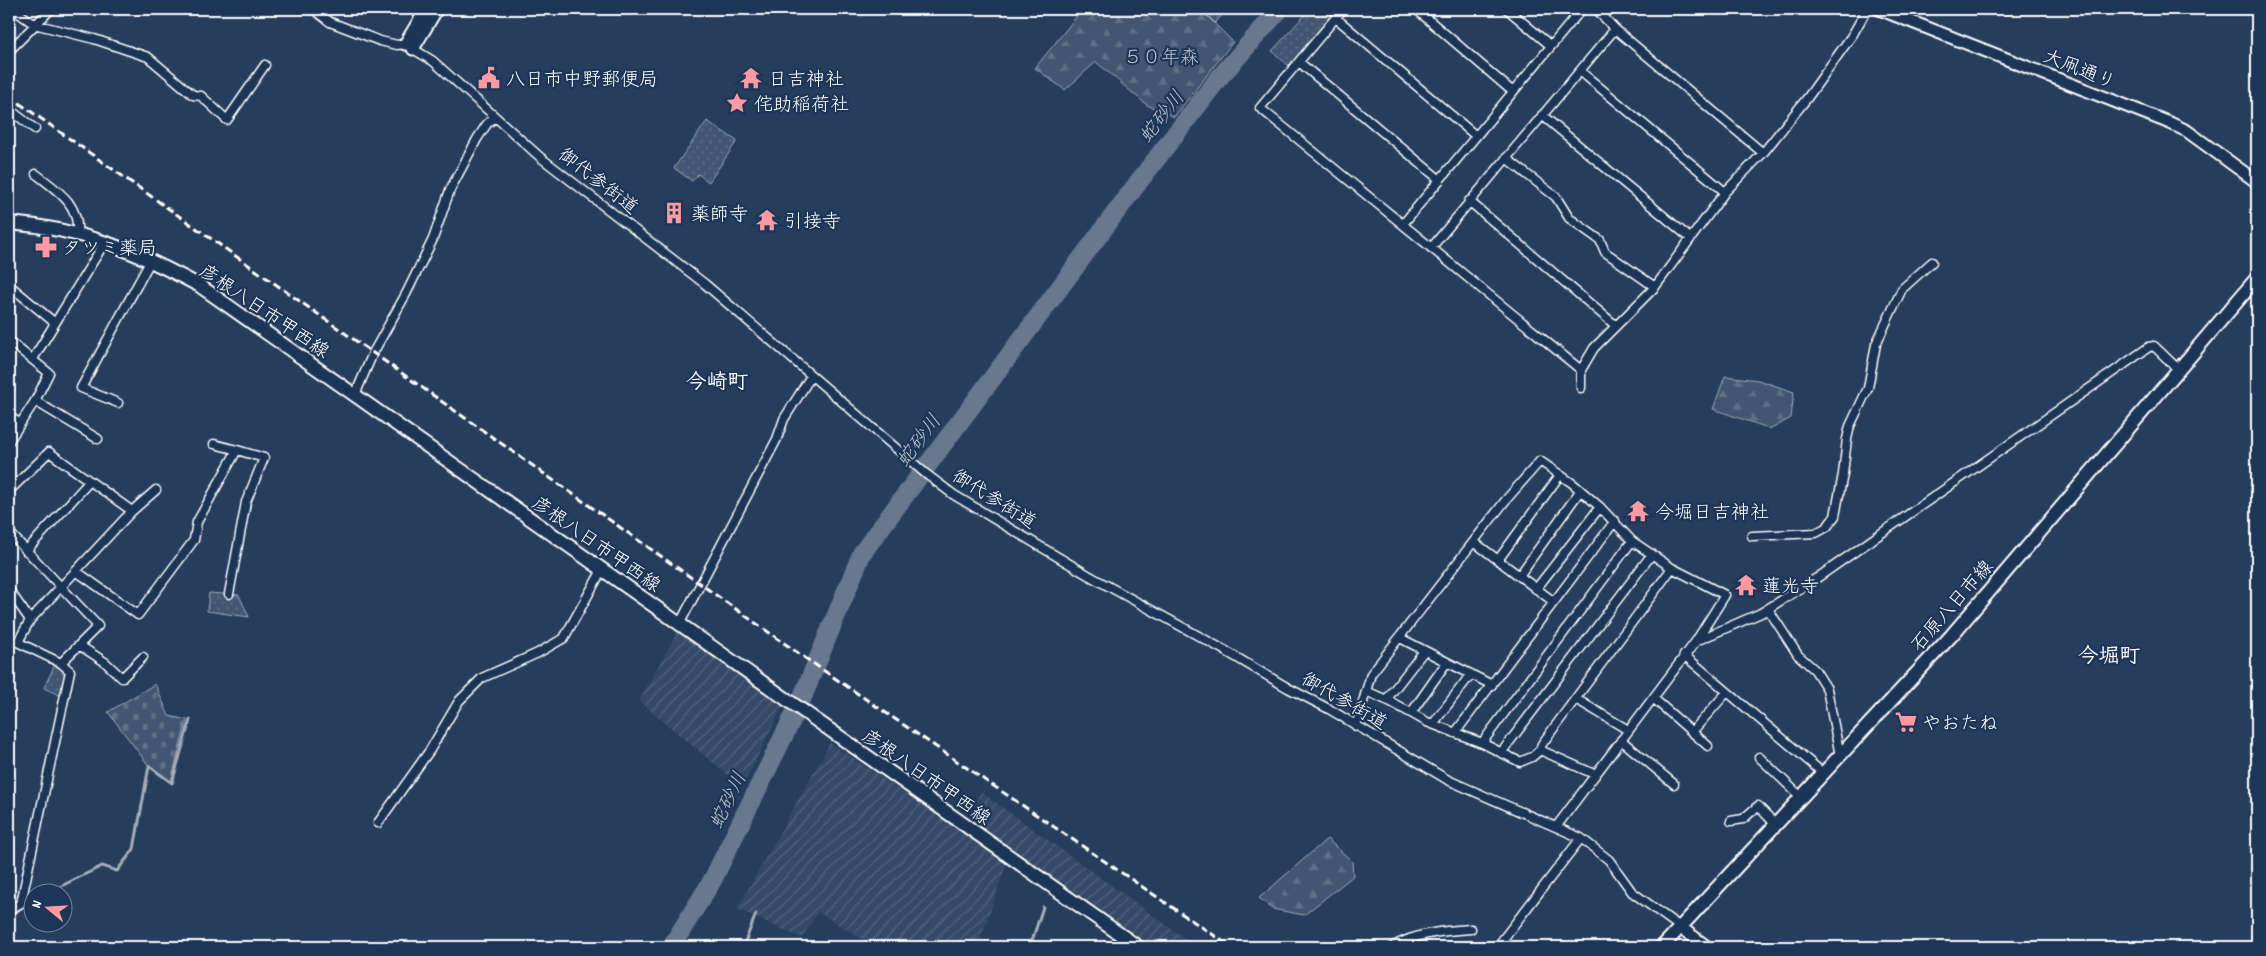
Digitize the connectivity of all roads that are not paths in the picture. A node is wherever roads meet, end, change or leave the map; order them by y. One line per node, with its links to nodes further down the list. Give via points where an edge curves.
1 (13, 9): 14 (street)
2 (51, 9): 14 (street)
3 (313, 9): 17 (street, 御代参街道, via 330,22 357,34)
4 (426, 9): 17 (street)
5 (436, 9): 17 (street)
6 (1344, 9): 13 (street)
7 (1416, 9): 22 (street)
8 (1507, 9): 16 (street)
9 (1582, 9): 16 (street)
10 (1596, 9): 15 (street)
11 (1867, 9): 28 (street, via 1853,34)
12 (1879, 9): 32 (street, 大凧通り, via 2170,123 2187,131)
13 (1336, 18): 19 (street); 27 (street)
14 (34, 24): 18 (street); 20 (street, via 148,57 193,95 201,96 227,120)
15 (1615, 29): 21 (street); 28 (street)
16 (1551, 46): 22 (street)
17 (409, 47): 25 (street, 御代参街道, via 433,61)
18 (9, 51)
19 (1299, 62): 31 (street); 36 (street, via 1260,108)
20 (265, 64)
21 (1580, 71): 24 (street); 33 (street)
22 (1513, 92): 27 (street)
23 (9, 109): 26 (street)
24 (1542, 115): 29 (street); 38 (street)
25 (495, 117): 52 (street, 御代参街道, via 540,157 705,284); 54 (street, via 477,139 450,190 433,239)
26 (35, 129)
27 (1476, 136): 31 (street)
28 (1763, 153): 33 (street)
29 (1506, 158): 34 (street); 45 (street, via 1556,197 1569,218 1600,240 1605,252)
30 (36, 174): 37 (street, via 71,205 78,221)
31 (1440, 180): 36 (street)
32 (2257, 182)
33 (1725, 192): 38 (street)
34 (1469, 201): 40 (street); 47 (street)
35 (9, 223): 37 (main road, 彦根八日市甲西線)
36 (1403, 224): 40 (street)
37 (77, 234): 39 (main road, 彦根八日市甲西線)
38 (1690, 238): 45 (street)
39 (105, 242): 41 (main road, 彦根八日市甲西線); 46 (street)
40 (1431, 248): 50 (street)
41 (150, 260): 54 (main road, 彦根八日市甲西線, via 200,286); 56 (street, via 81,388)
42 (1932, 262): 72 (street, via 1902,289 1876,344 1868,388 1850,426 1834,516 1827,527 1816,533)
43 (2257, 278): 51 (main road, 石原八日市線)
44 (9, 285): 46 (street)
45 (1655, 286): 47 (street)
46 (55, 323): 49 (street)
47 (1615, 325): 50 (street)
48 (9, 341): 49 (street)
49 (33, 359): 55 (street, via 49,373)
50 (1580, 370): 53 (street)
51 (2180, 370): 87 (street, via 2154,346 2149,347); 118 (main road, 石原八日市線, via 1951,636)
52 (811, 376): 89 (street, via 784,419); 109 (street, 御代参街道, via 954,495 1088,575)
53 (1581, 388)
54 (354, 395): 79 (main road, 彦根八日市甲西線)
55 (35, 401): 58 (street); 59 (street)
56 (118, 403)
57 (9, 416): 58 (street)
58 (20, 424): 60 (street)
59 (98, 440)
60 (9, 441)
61 (214, 444): 62 (street)
62 (237, 450): 80 (street, via 197,522 194,540 138,615); 85 (street, via 264,458 246,502)
63 (1560, 475): 67 (street); 74 (street, via 1540,461); 77 (street)
64 (90, 481): 66 (street, via 49,452); 69 (street); 75 (street)
65 (156, 490): 69 (street)
66 (9, 491)
67 (1580, 491): 68 (street); 81 (street)
68 (1600, 507): 70 (street); 83 (street)
69 (132, 511): 80 (street)
70 (1615, 521): 73 (street); 86 (street)
71 (9, 532): 75 (street)
72 (1752, 536)
73 (1632, 541): 76 (street); 114 (street)
74 (1474, 542): 77 (street); 91 (street)
75 (26, 551): 82 (street)
76 (1652, 554): 78 (street); 117 (street)
77 (1498, 560): 81 (street)
78 (1672, 568): 92 (street, via 1725,595); 105 (street)
79 (602, 570): 89 (main road, 彦根八日市甲西線); 125 (street, via 564,638 538,654 482,678 460,701 415,772)
80 (76, 571): 82 (street)
81 (1519, 576): 83 (street)
82 (61, 587): 88 (street); 94 (street, via 98,626)
83 (1536, 589): 86 (street)
84 (9, 590): 88 (street)
85 (229, 594)
86 (1554, 602): 101 (street)
87 (1768, 609): 92 (street); 118 (street, via 1798,655 1815,670 1827,689)
88 (30, 620): 93 (street)
89 (680, 623): 132 (main road, 彦根八日市甲西線)
90 (9, 638): 93 (street)
91 (1400, 638): 95 (street); 102 (street, via 1372,674)
92 (1696, 641): 96 (street)
93 (18, 642): 99 (street)
94 (79, 645): 97 (street, via 122,678); 99 (street)
95 (1424, 651): 98 (street); 106 (street)
96 (1684, 655): 103 (street); 104 (street)
97 (143, 657)
98 (1447, 662): 100 (street); 107 (street)
99 (61, 663): 129 (street, via 70,671 21,903)
100 (1471, 674): 101 (street); 108 (street)
101 (1492, 685): 112 (street)
102 (1366, 691): 106 (street); 109 (street)
103 (1727, 692): 111 (street); 121 (street)
104 (1654, 698): 110 (street); 111 (street)
105 (1576, 699): 110 (street); 116 (street)
106 (1386, 700): 107 (street)
107 (1411, 713): 108 (street)
108 (1433, 724): 112 (street)
109 (1356, 726): 127 (street, 御代参街道, via 1448,780)
110 (1628, 730): 113 (street)
111 (1692, 732): 115 (street)
112 (1455, 734): 114 (street)
113 (1621, 740): 120 (street); 122 (street)
114 (1482, 743): 117 (street)
115 (1708, 746)
116 (1540, 750): 117 (street, via 1520,762); 120 (street)
117 (1501, 753)
118 (1840, 756): 121 (main road, 石原八日市線)
119 (1759, 757): 123 (street)
120 (1594, 774): 127 (street)
121 (1824, 774): 123 (main road, 石原八日市線)
122 (1674, 784)
123 (1802, 798): 126 (main road, 石原八日市線)
124 (1731, 821): 126 (street, via 1743,819 1758,806)
125 (378, 822)
126 (1776, 825): 130 (main road, 石原八日市線)
127 (1556, 827): 128 (street, 御代参街道)
128 (1581, 838): 130 (street, 御代参街道, via 1609,860 1632,892); 134 (street)
129 (9, 910)
130 (1680, 927): 135 (main road, 石原八日市線); 136 (street, 御代参街道)
131 (1471, 929): 133 (street, via 1432,932)
132 (1138, 947)
133 (1392, 947)
134 (1497, 947)
135 (1662, 947)
136 (1707, 947)

